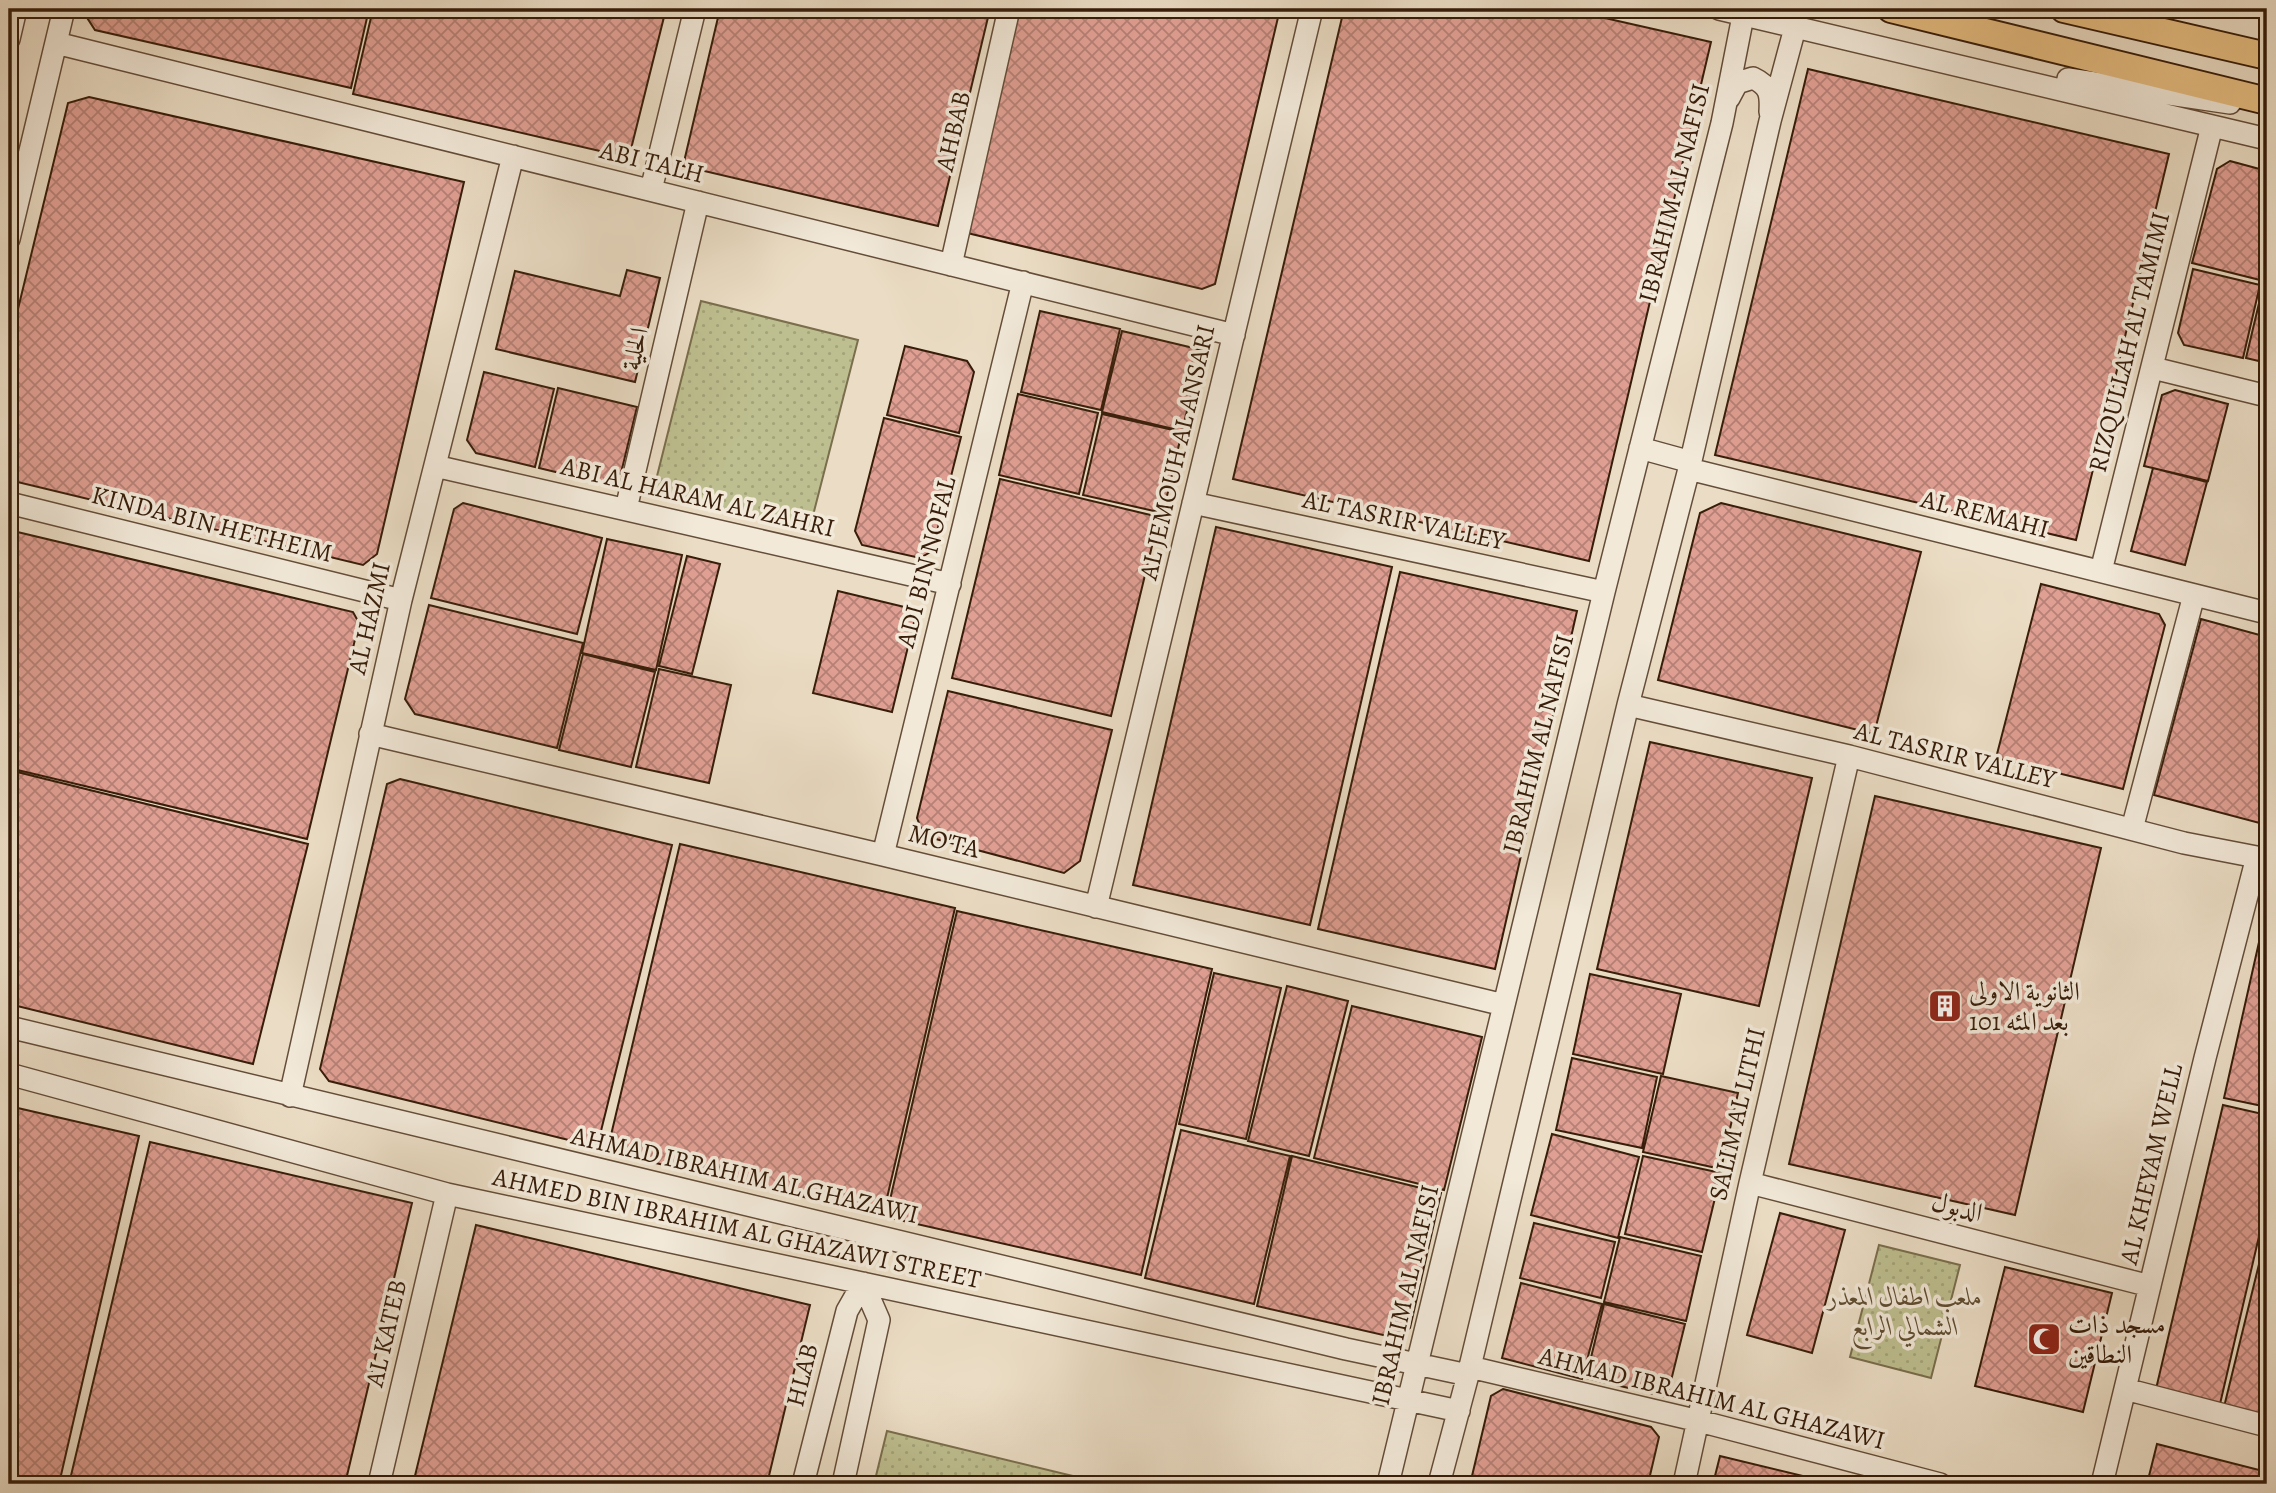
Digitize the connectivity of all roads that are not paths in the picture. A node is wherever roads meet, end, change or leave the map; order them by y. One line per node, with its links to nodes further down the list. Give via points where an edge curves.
1 (16, 9): 11 (street)
2 (64, 9): 12 (street)
3 (695, 9): 22 (street)
4 (1009, 9): 25 (street, AHBAB)
5 (1312, 9): 27 (street, AL JEMOUH AL ANSARI)
6 (1719, 9): 9 (street)
7 (1891, 9): 15 (main road)
8 (2064, 9): 13 (main road)
9 (1743, 16): 10 (street); 18 (street, IBRAHIM AL NAFISI)
10 (1795, 28): 14 (street); 17 (street)
11 (9, 39)
12 (57, 43): 21 (street, ABI TALH); 24 (street)
13 (2267, 56)
14 (1931, 60): 16 (street); 19 (street)
15 (2267, 101)
16 (2267, 108)
17 (1770, 121): 18 (street, via 1768,90 1753,78 1737,83 1731,91); 31 (street)
18 (1722, 123): 30 (street, IBRAHIM AL NAFISI)
19 (2212, 126): 20 (street); 28 (street, RIZQULLAH AL TAMIMI)
20 (2267, 139)
21 (513, 156): 22 (street, ABI TALH); 32 (street, AL HAZMI)
22 (651, 190): 23 (street, ABI TALH)
23 (698, 202): 25 (street, ABI TALH); 35 (street, الحلية)
24 (9, 239)
25 (951, 265): 26 (street, ABI TALH)
26 (1023, 282): 27 (street, ABI TALH); 37 (street, ADI BIN NOFAL)
27 (1234, 335): 34 (street, AL JEMOUH AL ANSARI)
28 (2152, 368): 29 (street); 36 (street, RIZQULLAH AL TAMIMI)
29 (2267, 396)
30 (1640, 448): 31 (street, AL REMAHI); 38 (street, IBRAHIM AL NAFISI)
31 (1690, 465): 36 (street, AL REMAHI); 42 (street)
32 (435, 466): 35 (street, ABI AL HARAM AL ZAHRI); 40 (street, AL HAZMI)
33 (9, 503): 40 (street, KINDA BIN HETHEIM)
34 (1193, 503): 38 (street, AL TASRIR VALLEY); 48 (street, AL JEMOUH AL ANSARI)
35 (626, 509): 37 (street, ABI AL HARAM AL ZAHRI)
36 (2101, 571): 39 (street, AL REMAHI)
37 (950, 584): 46 (street, ADI BIN NOFAL)
38 (1604, 592): 49 (street, IBRAHIM AL NAFISI)
39 (2194, 595): 41 (street, AL REMAHI); 45 (street)
40 (401, 600): 43 (street, AL HAZMI)
41 (2267, 613)
42 (1628, 705): 44 (street, AL TASRIR VALLEY); 58 (street)
43 (370, 734): 46 (street, MO'TA); 52 (street, AL HAZMI)
44 (1849, 756): 45 (street, AL TASRIR VALLEY); 53 (street, SALIM AL LITHI)
45 (2132, 829): 47 (street, AL TASRIR VALLEY)
46 (883, 855): 48 (street, MO'TA)
47 (2262, 858): 56 (street, AL KHEYAM WELL, via 2208,1045)
48 (1096, 908): 49 (street, MO'TA)
49 (1504, 1005): 57 (street, IBRAHIM AL NAFISI)
50 (9, 1027): 52 (street, AHMAD IBRAHIM AL GHAZAWI)
51 (9, 1073): 54 (street, AHMED BIN IBRAHIM AL GHAZAWI STREET)
52 (290, 1096): 57 (street, AHMAD IBRAHIM AL GHAZAWI)
53 (1750, 1183): 56 (street, الدبول); 62 (street, SALIM AL LITHI)
54 (447, 1194): 55 (street, AHMED BIN IBRAHIM AL GHAZAWI STREET); 64 (street, AL KATEB)
55 (863, 1283): 60 (street, AHMED BIN IBRAHIM AL GHAZAWI STREET); 65 (street, HLAB, via 847,1311); 66 (street, via 879,1320)
56 (2150, 1286): 59 (street, AL KHEYAM WELL)
57 (1417, 1364): 58 (street, AHMAD IBRAHIM AL GHAZAWI); 60 (street, IBRAHIM AL NAFISI)
58 (1469, 1371): 61 (street); 62 (street, AHMAD IBRAHIM AL GHAZAWI)
59 (2125, 1389): 63 (street); 71 (street, AL KHEYAM WELL)
60 (1409, 1401): 61 (street, AHMED BIN IBRAHIM AL GHAZAWI STREET); 67 (street, IBRAHIM AL NAFISI)
61 (1459, 1412): 68 (street)
62 (1699, 1421): 69 (street, SALIM AL LITHI); 70 (street, AHMAD IBRAHIM AL GHAZAWI)
63 (2267, 1426)
64 (379, 1484)
65 (803, 1484)
66 (843, 1484)
67 (1388, 1484)
68 (1439, 1484)
69 (1684, 1484)
70 (1940, 1484)
71 (2102, 1484)

